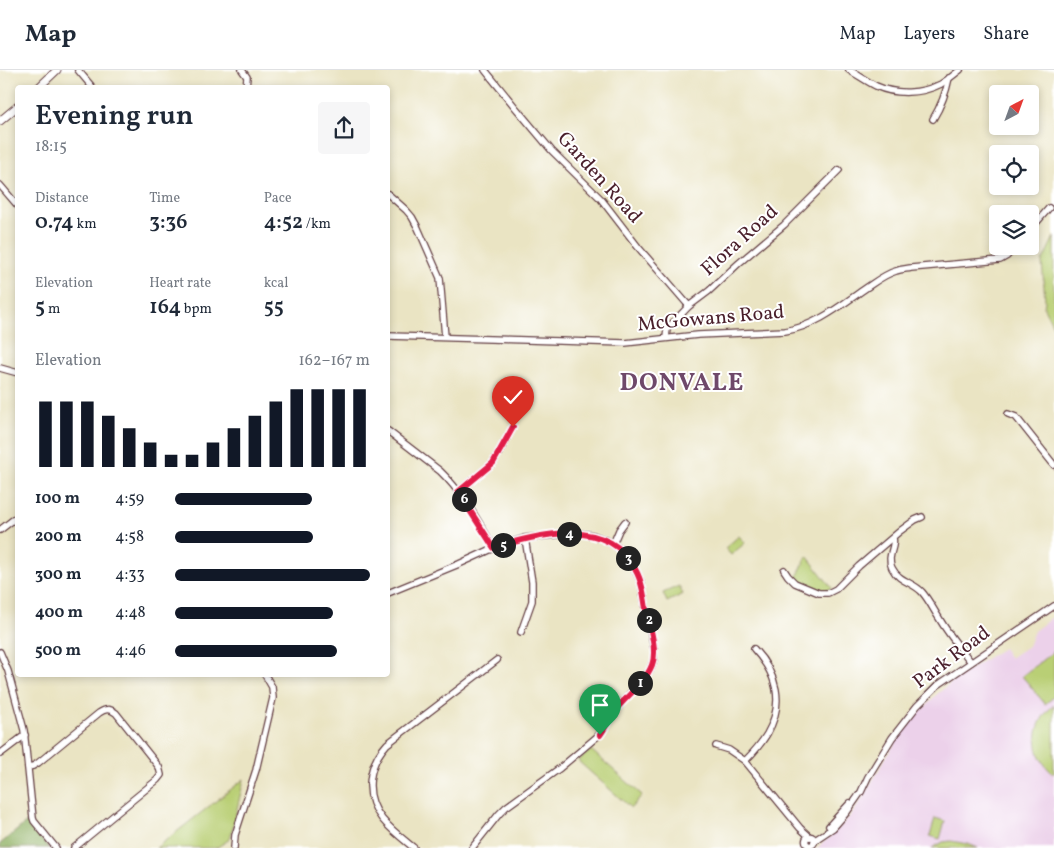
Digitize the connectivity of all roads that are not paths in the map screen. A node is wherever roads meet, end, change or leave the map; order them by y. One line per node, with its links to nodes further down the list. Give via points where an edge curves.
1 (58, 70): 8 (main road)
2 (78, 70): 9 (street)
3 (242, 70): 10 (street, via 247,77)
4 (485, 70): 21 (street, Garden Road, via 552,151 601,199)
5 (848, 70): 7 (street, via 878,87 898,92 926,90)
6 (960, 70): 7 (street)
7 (949, 78): 12 (street, via 944,98)
8 (41, 85)
9 (90, 85)
10 (246, 85)
11 (15, 108): 13 (main road)
12 (933, 119)
13 (0, 121)
14 (839, 170): 21 (street, Flora Road, via 784,225)
15 (0, 185): 17 (street)
16 (390, 196): 23 (street, via 412,217 440,278)
17 (15, 202)
18 (1049, 208): 19 (street)
19 (1039, 220)
20 (1009, 255): 24 (street, McGowans Road, via 1000,260 897,270 822,318 794,329)
21 (689, 306): 24 (street, Flora Road, via 667,329)
22 (390, 336): 23 (street, McGowans Road)
23 (445, 338): 24 (street, McGowans Road, via 625,343)
24 (666, 338)
25 (0, 368): 26 (street)
26 (15, 373)
27 (1008, 414): 30 (street, via 1016,417)
28 (513, 427): 31 (street, via 493,463)
29 (390, 433): 31 (street, via 440,471)
30 (1054, 464)
31 (458, 492): 39 (street)
32 (922, 517): 37 (street)
33 (15, 518): 35 (street)
34 (626, 522): 38 (street)
35 (0, 530)
36 (525, 538): 38 (street, via 582,533); 39 (street); 43 (street, via 532,601)
37 (893, 538): 40 (street, via 828,593 819,593 795,583); 47 (street, via 892,568 906,583 922,592)
38 (613, 544): 59 (street, via 629,559 639,577 654,649 653,664 613,713 600,735 506,807)
39 (494, 548): 41 (street)
40 (784, 570)
41 (390, 591)
42 (1054, 606): 47 (street, Park Road)
43 (522, 632)
44 (754, 649): 52 (street, via 771,672 777,703 766,736)
45 (0, 652): 49 (street, via 8,670)
46 (497, 660): 58 (street, via 387,744 374,763 370,790 375,807 388,825)
47 (971, 662): 54 (street, Park Road, via 938,685 917,706 848,805 824,831)
48 (266, 677): 57 (street, via 273,698)
49 (24, 735): 51 (street); 53 (street)
50 (716, 746): 52 (street)
51 (0, 754)
52 (745, 761): 54 (street)
53 (28, 767): 55 (street, via 34,822); 56 (street, via 38,763 99,713 109,709 116,713 159,767 158,780)
54 (808, 842)
55 (56, 848)
56 (74, 848)
57 (234, 848)
58 (414, 848)
59 (472, 848)

